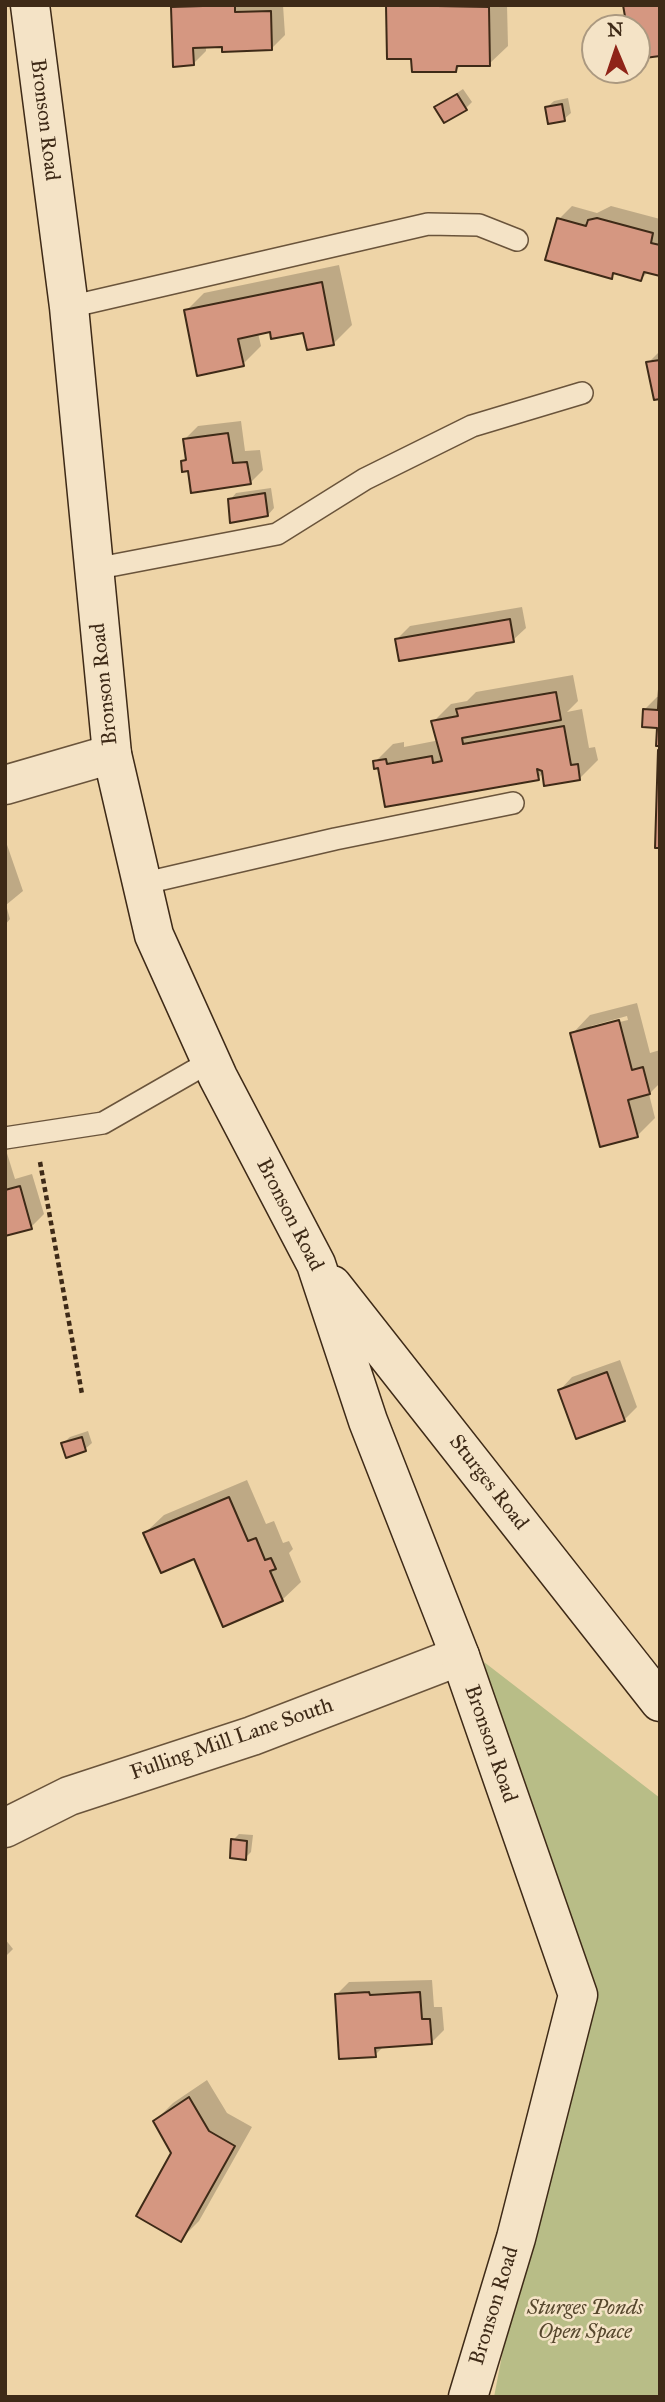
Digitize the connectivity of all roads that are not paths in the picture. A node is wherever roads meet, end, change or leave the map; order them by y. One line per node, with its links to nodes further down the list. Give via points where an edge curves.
1 (30, 5): 3 (main road, Bronson Road)
2 (517, 240): 3 (lane, via 479,225 428,224)
3 (69, 307): 5 (main road, Bronson Road)
4 (582, 393): 5 (lane, via 472,426 365,479 277,534)
5 (94, 569): 6 (main road, Bronson Road)
6 (112, 754): 7 (main road); 9 (main road, Bronson Road)
7 (5, 785)
8 (513, 803): 9 (lane)
9 (141, 884): 10 (main road, Bronson Road, via 154,936)
10 (211, 1061): 11 (lane, via 103,1123); 12 (main road, Bronson Road)
11 (5, 1138)
12 (316, 1264): 13 (main road, Bronson Road, via 368,1421); 14 (main road, Sturges Road)
13 (460, 1656): 15 (main road, Fulling Mill Lane South, via 252,1736 69,1796); 16 (main road, Bronson Road, via 578,1995 516,2238)
14 (660, 1702)
15 (5, 1828)
16 (468, 2397)

